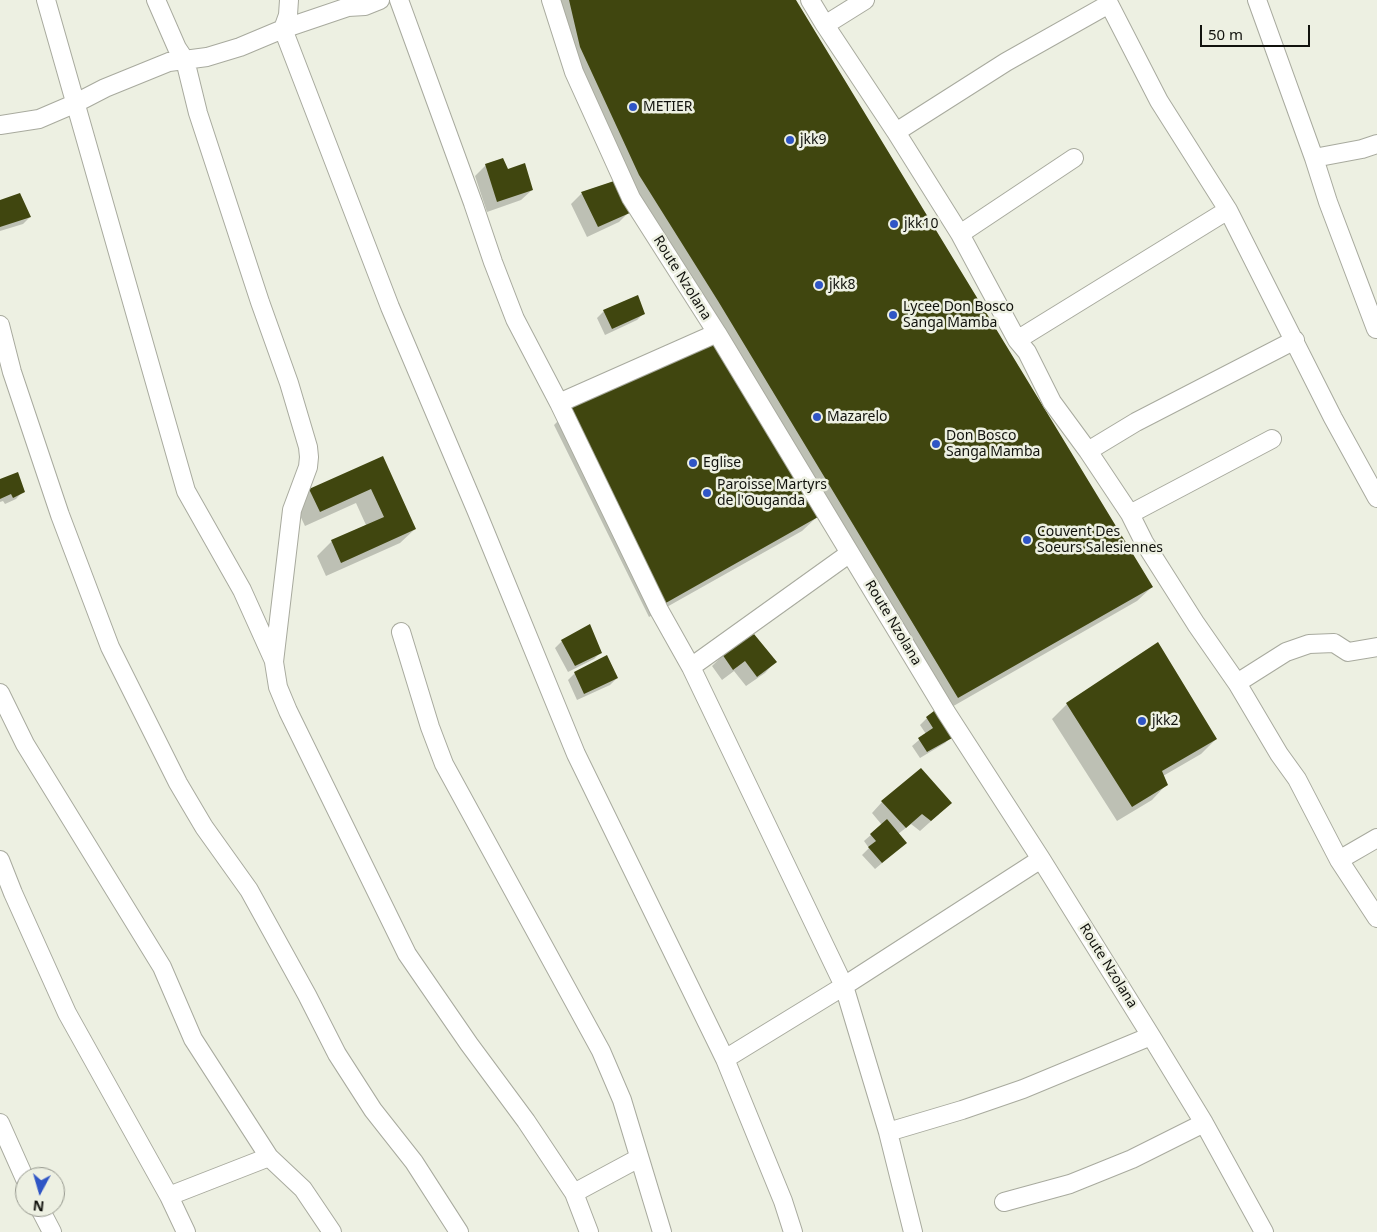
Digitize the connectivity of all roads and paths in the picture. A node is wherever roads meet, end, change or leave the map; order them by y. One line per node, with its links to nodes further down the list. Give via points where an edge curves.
1 (46, 0): 15 (street)
2 (156, 0): 14 (street)
3 (290, 0): 13 (street)
4 (380, 0): 11 (street, via 366,6)
5 (399, 0): 28 (street, via 515,319)
6 (551, 0): 25 (street, Route Nzolana, via 574,72 631,198)
7 (810, 0): 12 (street)
8 (866, 0): 12 (street)
9 (1257, 0): 20 (street)
10 (1108, 2): 17 (street); 21 (street, via 1159,101)
11 (347, 4): 13 (street)
12 (825, 26): 17 (street)
13 (283, 29): 14 (street, via 240,47); 47 (street, via 390,307 576,754)
14 (184, 60): 15 (street, via 169,62); 36 (street, via 198,113 308,447 308,466 292,510)
15 (74, 104): 16 (street, via 39,119); 36 (street, via 186,491 242,590)
16 (0, 125)
17 (896, 132): 22 (street)
18 (1377, 144): 20 (street)
19 (1074, 158): 22 (street)
20 (1314, 158): 24 (street)
21 (1228, 210): 26 (street); 27 (street)
22 (960, 234): 26 (street)
23 (0, 325): 61 (street, via 12,372 60,514 110,647 152,733 204,827 249,890 337,1054)
24 (1376, 329)
25 (717, 334): 28 (street); 33 (street, Route Nzolana)
26 (1017, 340): 30 (street, via 1027,352 1052,402)
27 (1295, 340): 30 (street, via 1136,422); 31 (street)
28 (558, 403): 37 (street, via 659,610)
29 (1272, 439): 32 (street)
30 (1088, 451): 32 (street)
31 (1377, 498)
32 (1130, 514): 38 (street, via 1149,550)
33 (850, 553): 37 (street); 41 (street, Route Nzolana, via 946,712)
34 (400, 632): 52 (street, via 444,764 601,1051 622,1100)
35 (1377, 647): 38 (street, via 1348,652 1334,643 1309,644 1286,652)
36 (274, 662): 54 (street, via 278,688 288,711 407,954)
37 (691, 667): 45 (street)
38 (1237, 683): 43 (street, via 1297,779)
39 (0, 693): 51 (street, via 25,744 162,967 193,1039)
40 (1377, 838): 43 (street)
41 (1042, 859): 45 (street); 46 (street, Route Nzolana)
42 (0, 860): 55 (street, via 67,1013)
43 (1340, 860): 44 (street)
44 (1377, 918)
45 (844, 986): 47 (street); 50 (street)
46 (1151, 1036): 49 (street, Route Nzolana); 50 (street, via 1023,1088)
47 (724, 1059): 64 (street)
48 (0, 1123): 53 (street)
49 (1204, 1123): 56 (street, via 1132,1159 1070,1184); 66 (street, Route Nzolana)
50 (888, 1132): 65 (street)
51 (269, 1157): 55 (street); 60 (street, via 303,1189)
52 (639, 1158): 54 (street); 63 (street)
53 (20, 1167)
54 (574, 1193): 62 (street)
55 (169, 1196): 59 (street)
56 (1004, 1202)
57 (44, 1217): 58 (street)
58 (52, 1232)
59 (186, 1232)
60 (332, 1232)
61 (459, 1232)
62 (589, 1232)
63 (662, 1232)
64 (793, 1232)
65 (913, 1232)
66 (1264, 1232)

